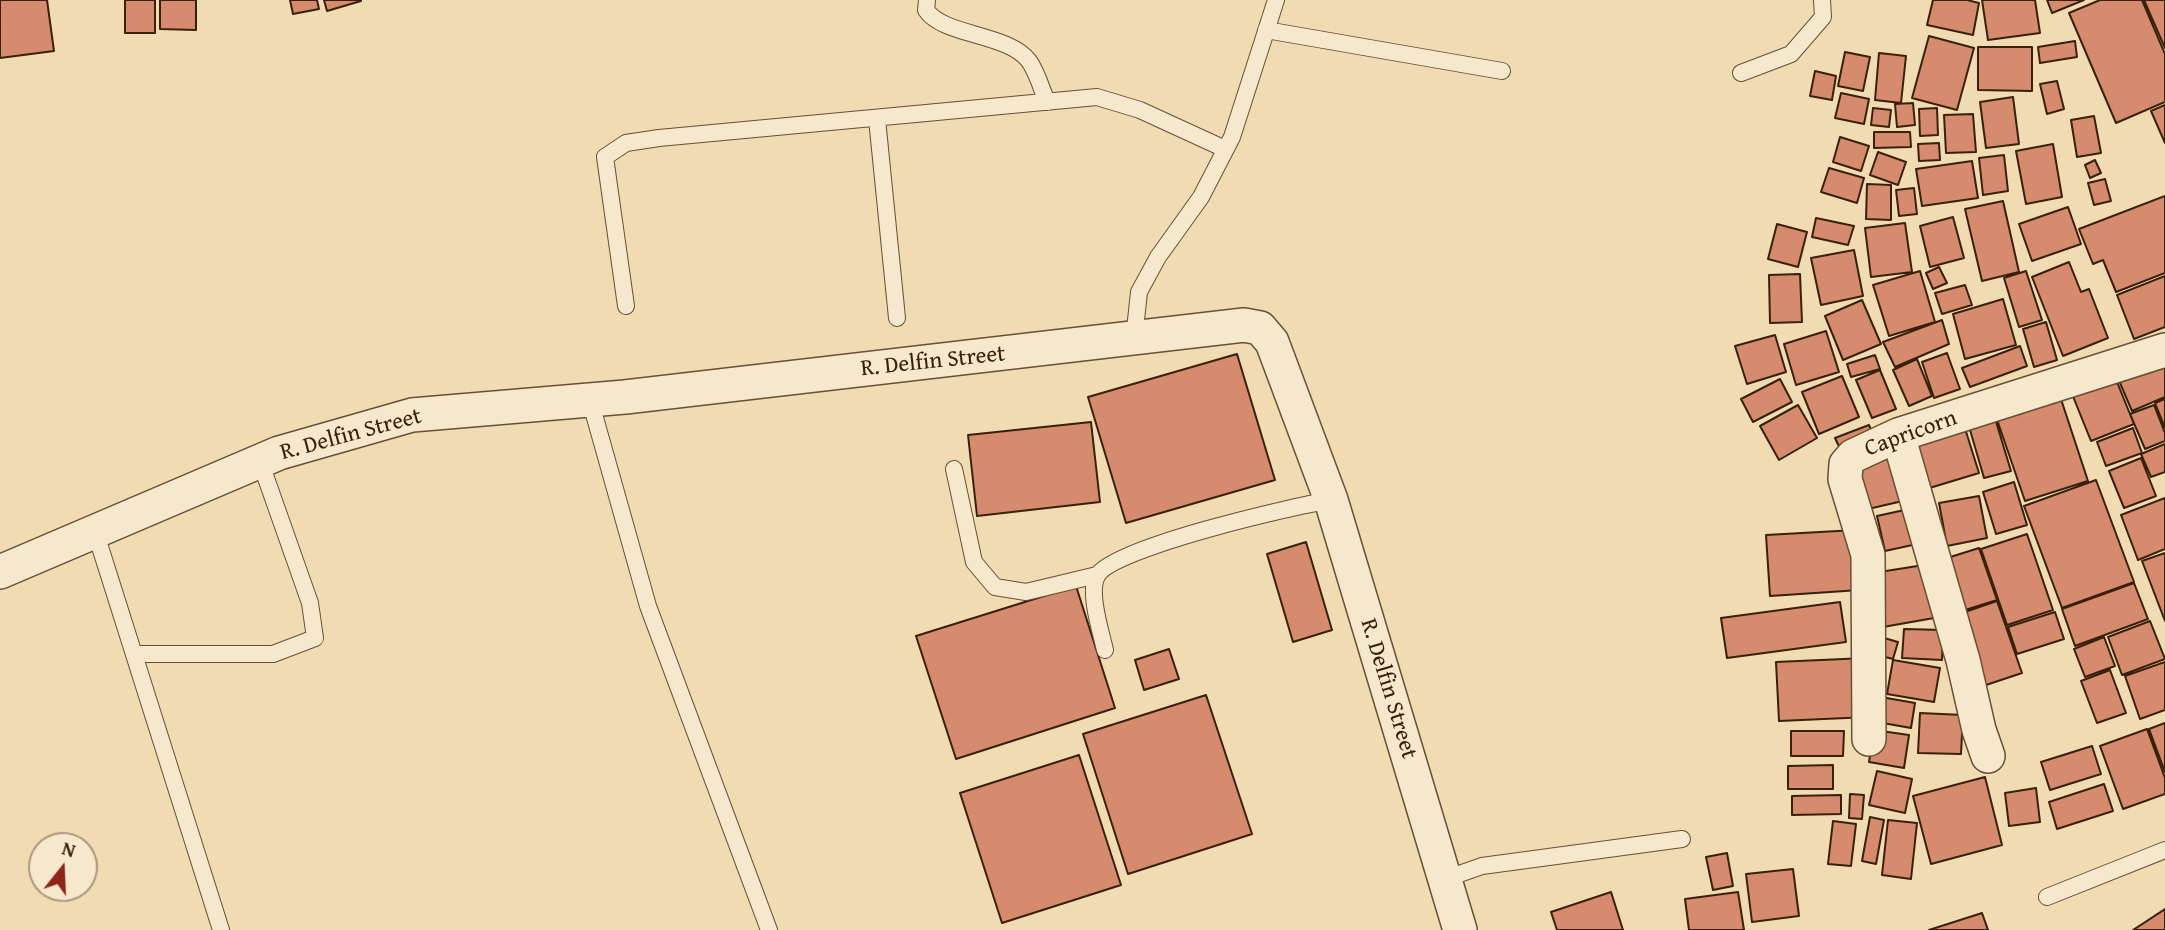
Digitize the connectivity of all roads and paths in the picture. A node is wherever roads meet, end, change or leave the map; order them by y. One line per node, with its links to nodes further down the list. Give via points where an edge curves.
1 (927, 0): 7 (lane, via 926,10 938,22 1013,48 1029,61)
2 (1276, 0): 4 (lane)
3 (1822, 0): 6 (lane, via 1823,17 1791,54)
4 (1266, 30): 5 (lane); 9 (lane)
5 (1502, 71)
6 (1741, 73)
7 (1047, 102): 8 (lane); 9 (lane, via 1097,97 1140,110)
8 (877, 119): 10 (lane, via 659,138 626,144 605,157); 11 (lane)
9 (1225, 149): 12 (lane, via 1201,197 1139,292)
10 (626, 306)
11 (897, 318)
12 (1134, 339): 14 (street, R. Delfin Street); 18 (street, R. Delfin Street, via 1244,325 1260,328 1272,342)
13 (2165, 350): 15 (street, Capricorn)
14 (590, 400): 16 (street, R. Delfin Street, via 412,415); 31 (lane, via 648,606)
15 (1898, 435): 24 (street, Capricorn, via 1853,456 1846,464 1845,479 1868,555); 25 (street)
16 (260, 461): 19 (street, R. Delfin Street); 23 (lane, via 310,603 314,638 274,654)
17 (954, 468): 21 (lane, via 974,562 995,587 1026,592)
18 (1331, 500): 21 (lane, via 1136,551); 28 (street, R. Delfin Street)
19 (95, 531): 20 (street, R. Delfin Street); 23 (lane)
20 (0, 572)
21 (1097, 575): 22 (lane, via 1093,590)
22 (1105, 650)
23 (135, 654): 30 (lane)
24 (1869, 739)
25 (1988, 755)
26 (1682, 839): 28 (lane, via 1482,866)
27 (2165, 850): 29 (lane)
28 (1445, 879): 32 (street, R. Delfin Street)
29 (2047, 897)
30 (221, 930)
31 (769, 930)
32 (1460, 930)

